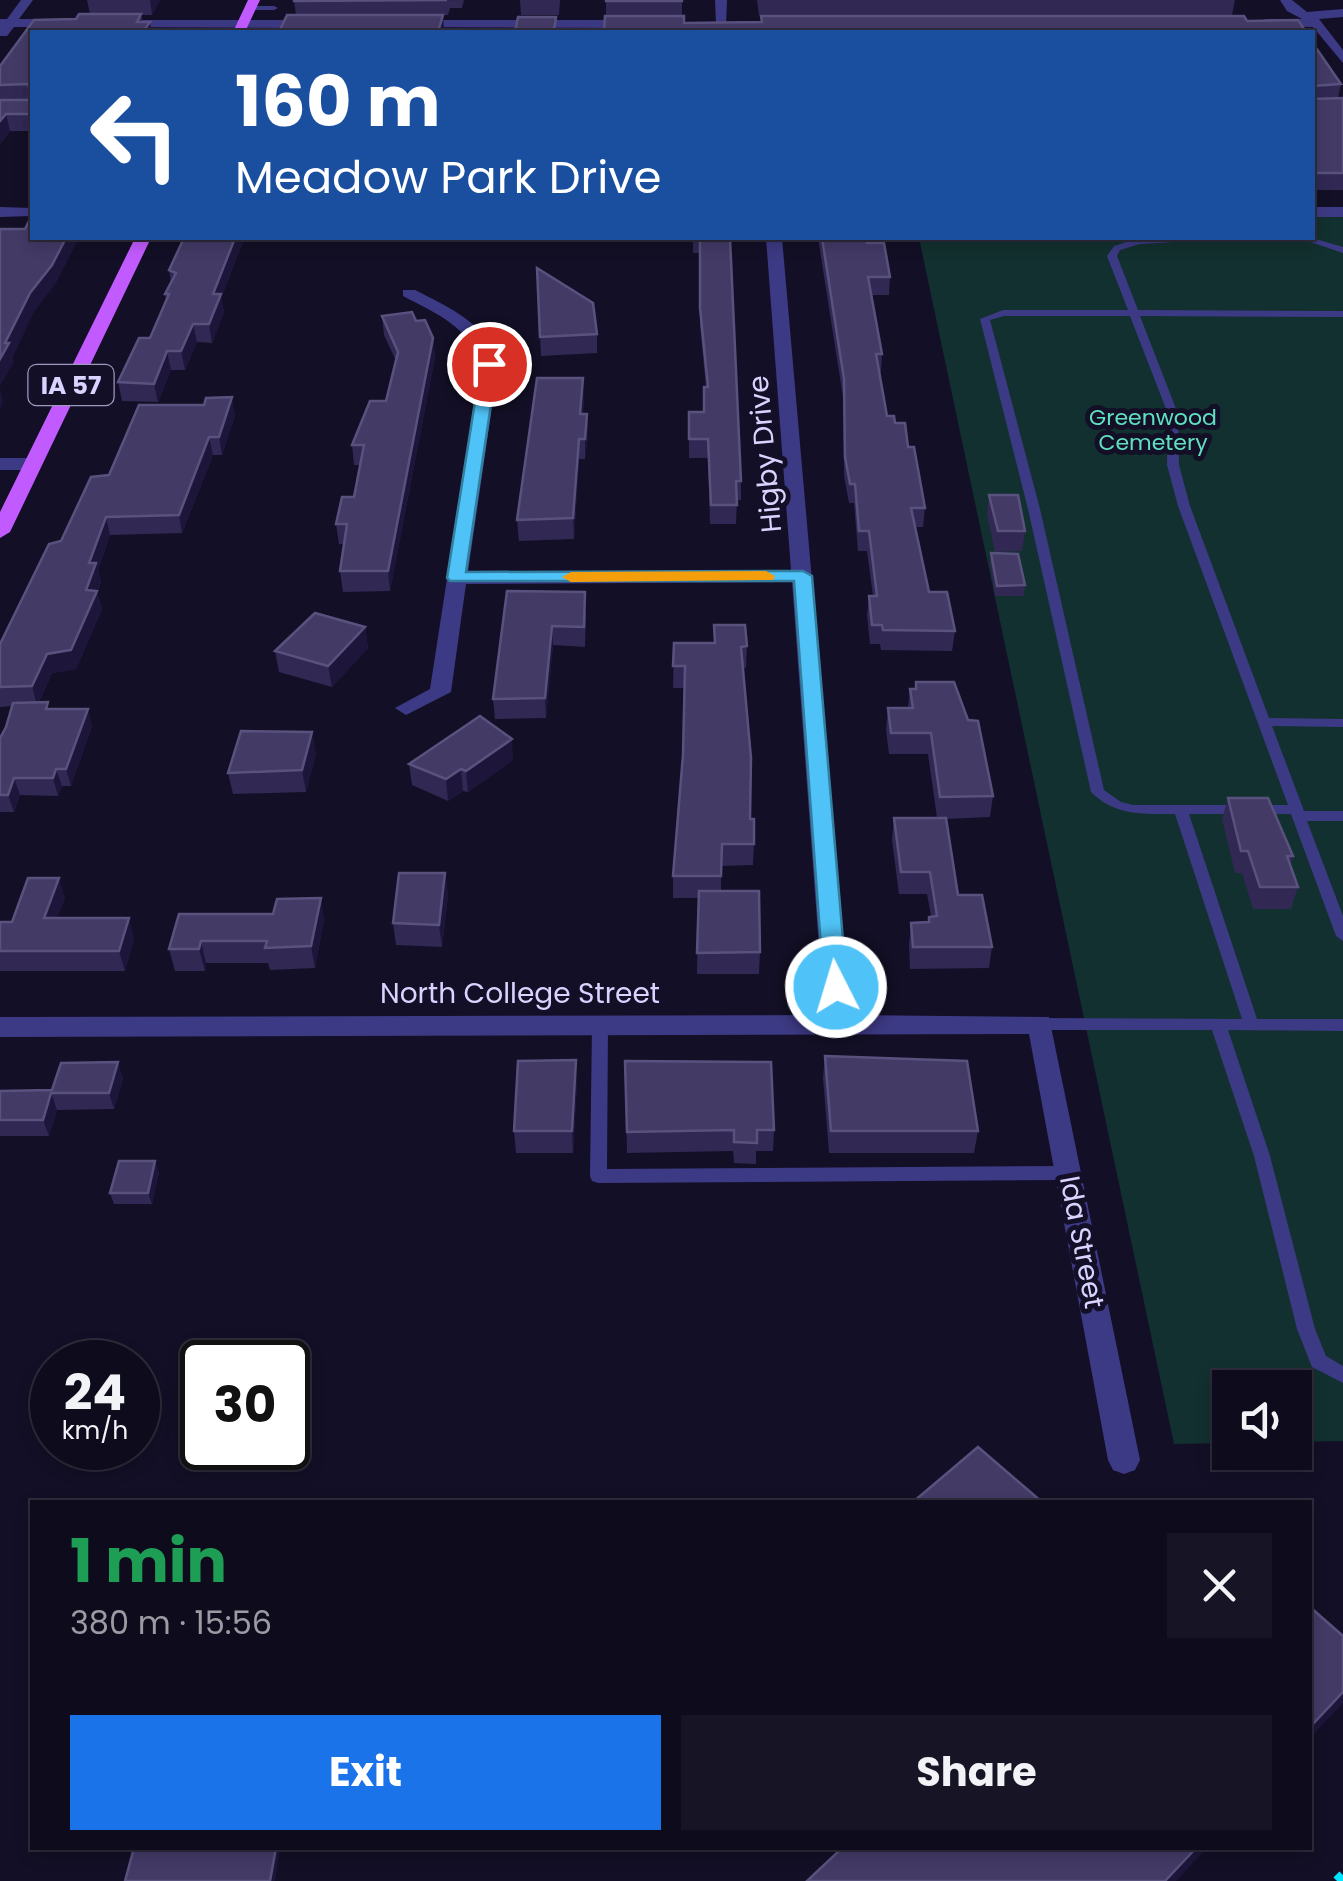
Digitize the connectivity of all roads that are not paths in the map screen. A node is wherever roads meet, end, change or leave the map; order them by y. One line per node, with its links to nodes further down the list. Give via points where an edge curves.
1 (27, 0): 8 (street)
2 (721, 0): 17 (street)
3 (1286, 0): 7 (street)
4 (252, 4): 5 (lane); 18 (main road)
5 (274, 8)
6 (1343, 13): 7 (street)
7 (1312, 19): 11 (street); 21 (street)
8 (5, 23): 9 (street); 20 (street)
9 (85, 23)
10 (742, 23): 17 (street)
11 (1258, 23)
12 (103, 24): 18 (street)
13 (327, 24): 18 (street, via 294,20)
14 (398, 24): 19 (street)
15 (642, 24): 19 (street)
16 (702, 24): 17 (street)
17 (722, 24)
18 (241, 28)
19 (486, 28)
20 (0, 37)
21 (1343, 59)
22 (0, 212): 23 (street)
23 (30, 212)
24 (1315, 212): 25 (street)
25 (1343, 212)
26 (143, 240): 35 (main road, IA 57)
27 (774, 240): 37 (street, Higby Drive)
28 (1157, 240): 32 (lane, via 1116,248 1112,256)
29 (1310, 240): 30 (lane)
30 (1343, 250)
31 (409, 293): 38 (street, via 457,319 488,352)
32 (1134, 313): 33 (lane); 40 (lane, via 1173,414 1173,465 1184,506); 42 (lane, via 1004,313 985,322 1098,792 1117,806)
33 (1343, 314)
34 (0, 464): 35 (street)
35 (32, 464): 36 (main road, IA 57)
36 (0, 532)
37 (803, 576): 38 (street); 46 (street, Higby Drive)
38 (456, 578): 39 (street, via 440,692)
39 (406, 708)
40 (1265, 722): 41 (lane); 43 (lane)
41 (1343, 723)
42 (1180, 809): 43 (lane); 49 (lane)
43 (1298, 813): 44 (lane); 45 (lane)
44 (1343, 816)
45 (1343, 936)
46 (838, 1024): 47 (street, North College Street); 50 (street, North College Street)
47 (1040, 1024): 48 (lane); 53 (street, Ida Street)
48 (1218, 1024): 49 (lane); 54 (lane, via 1262,1156 1306,1329 1319,1361)
49 (1251, 1024): 51 (lane)
50 (600, 1025): 52 (street, North College Street); 53 (lane, via 598,1176)
51 (1343, 1025)
52 (0, 1026)
53 (1069, 1173): 55 (street, Ida Street)
54 (1343, 1375)
55 (1124, 1460)

